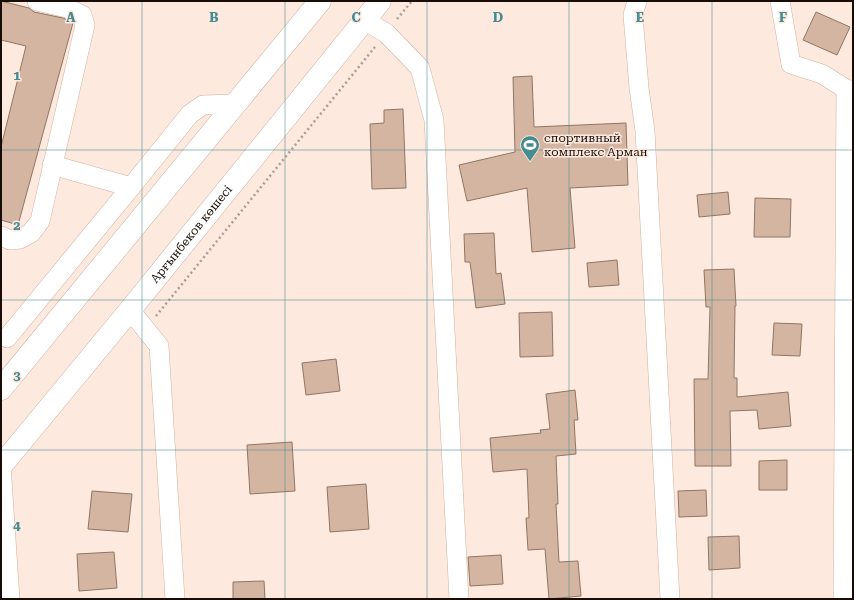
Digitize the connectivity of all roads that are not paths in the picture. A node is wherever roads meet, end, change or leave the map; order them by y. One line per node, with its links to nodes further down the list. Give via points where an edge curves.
1 (37, 1): 9 (street, via 67,8 82,16 85,25)
2 (320, 1): 8 (main road)
3 (380, 1): 6 (main road, Арғынбеков көшесі)
4 (637, 1): 20 (street, via 633,14 645,131)
5 (780, 1): 7 (street, via 791,64 822,74)
6 (364, 20): 12 (main road, Арғынбеков көшесі); 19 (street, via 386,33 420,68 434,120)
7 (849, 90): 21 (street)
8 (235, 104): 10 (street, via 203,105 190,114); 14 (main road)
9 (52, 165): 10 (street); 11 (street, via 40,221 31,233 20,239 10,240)
10 (131, 187): 13 (street)
11 (1, 236)
12 (130, 310): 15 (main road, Арғынбеков көшесі); 18 (street, via 158,346)
13 (3, 338)
14 (1, 389)
15 (1, 466): 16 (street)
16 (3, 530): 17 (street)
17 (10, 599)
18 (174, 599)
19 (459, 599)
20 (670, 599)
21 (843, 599)

